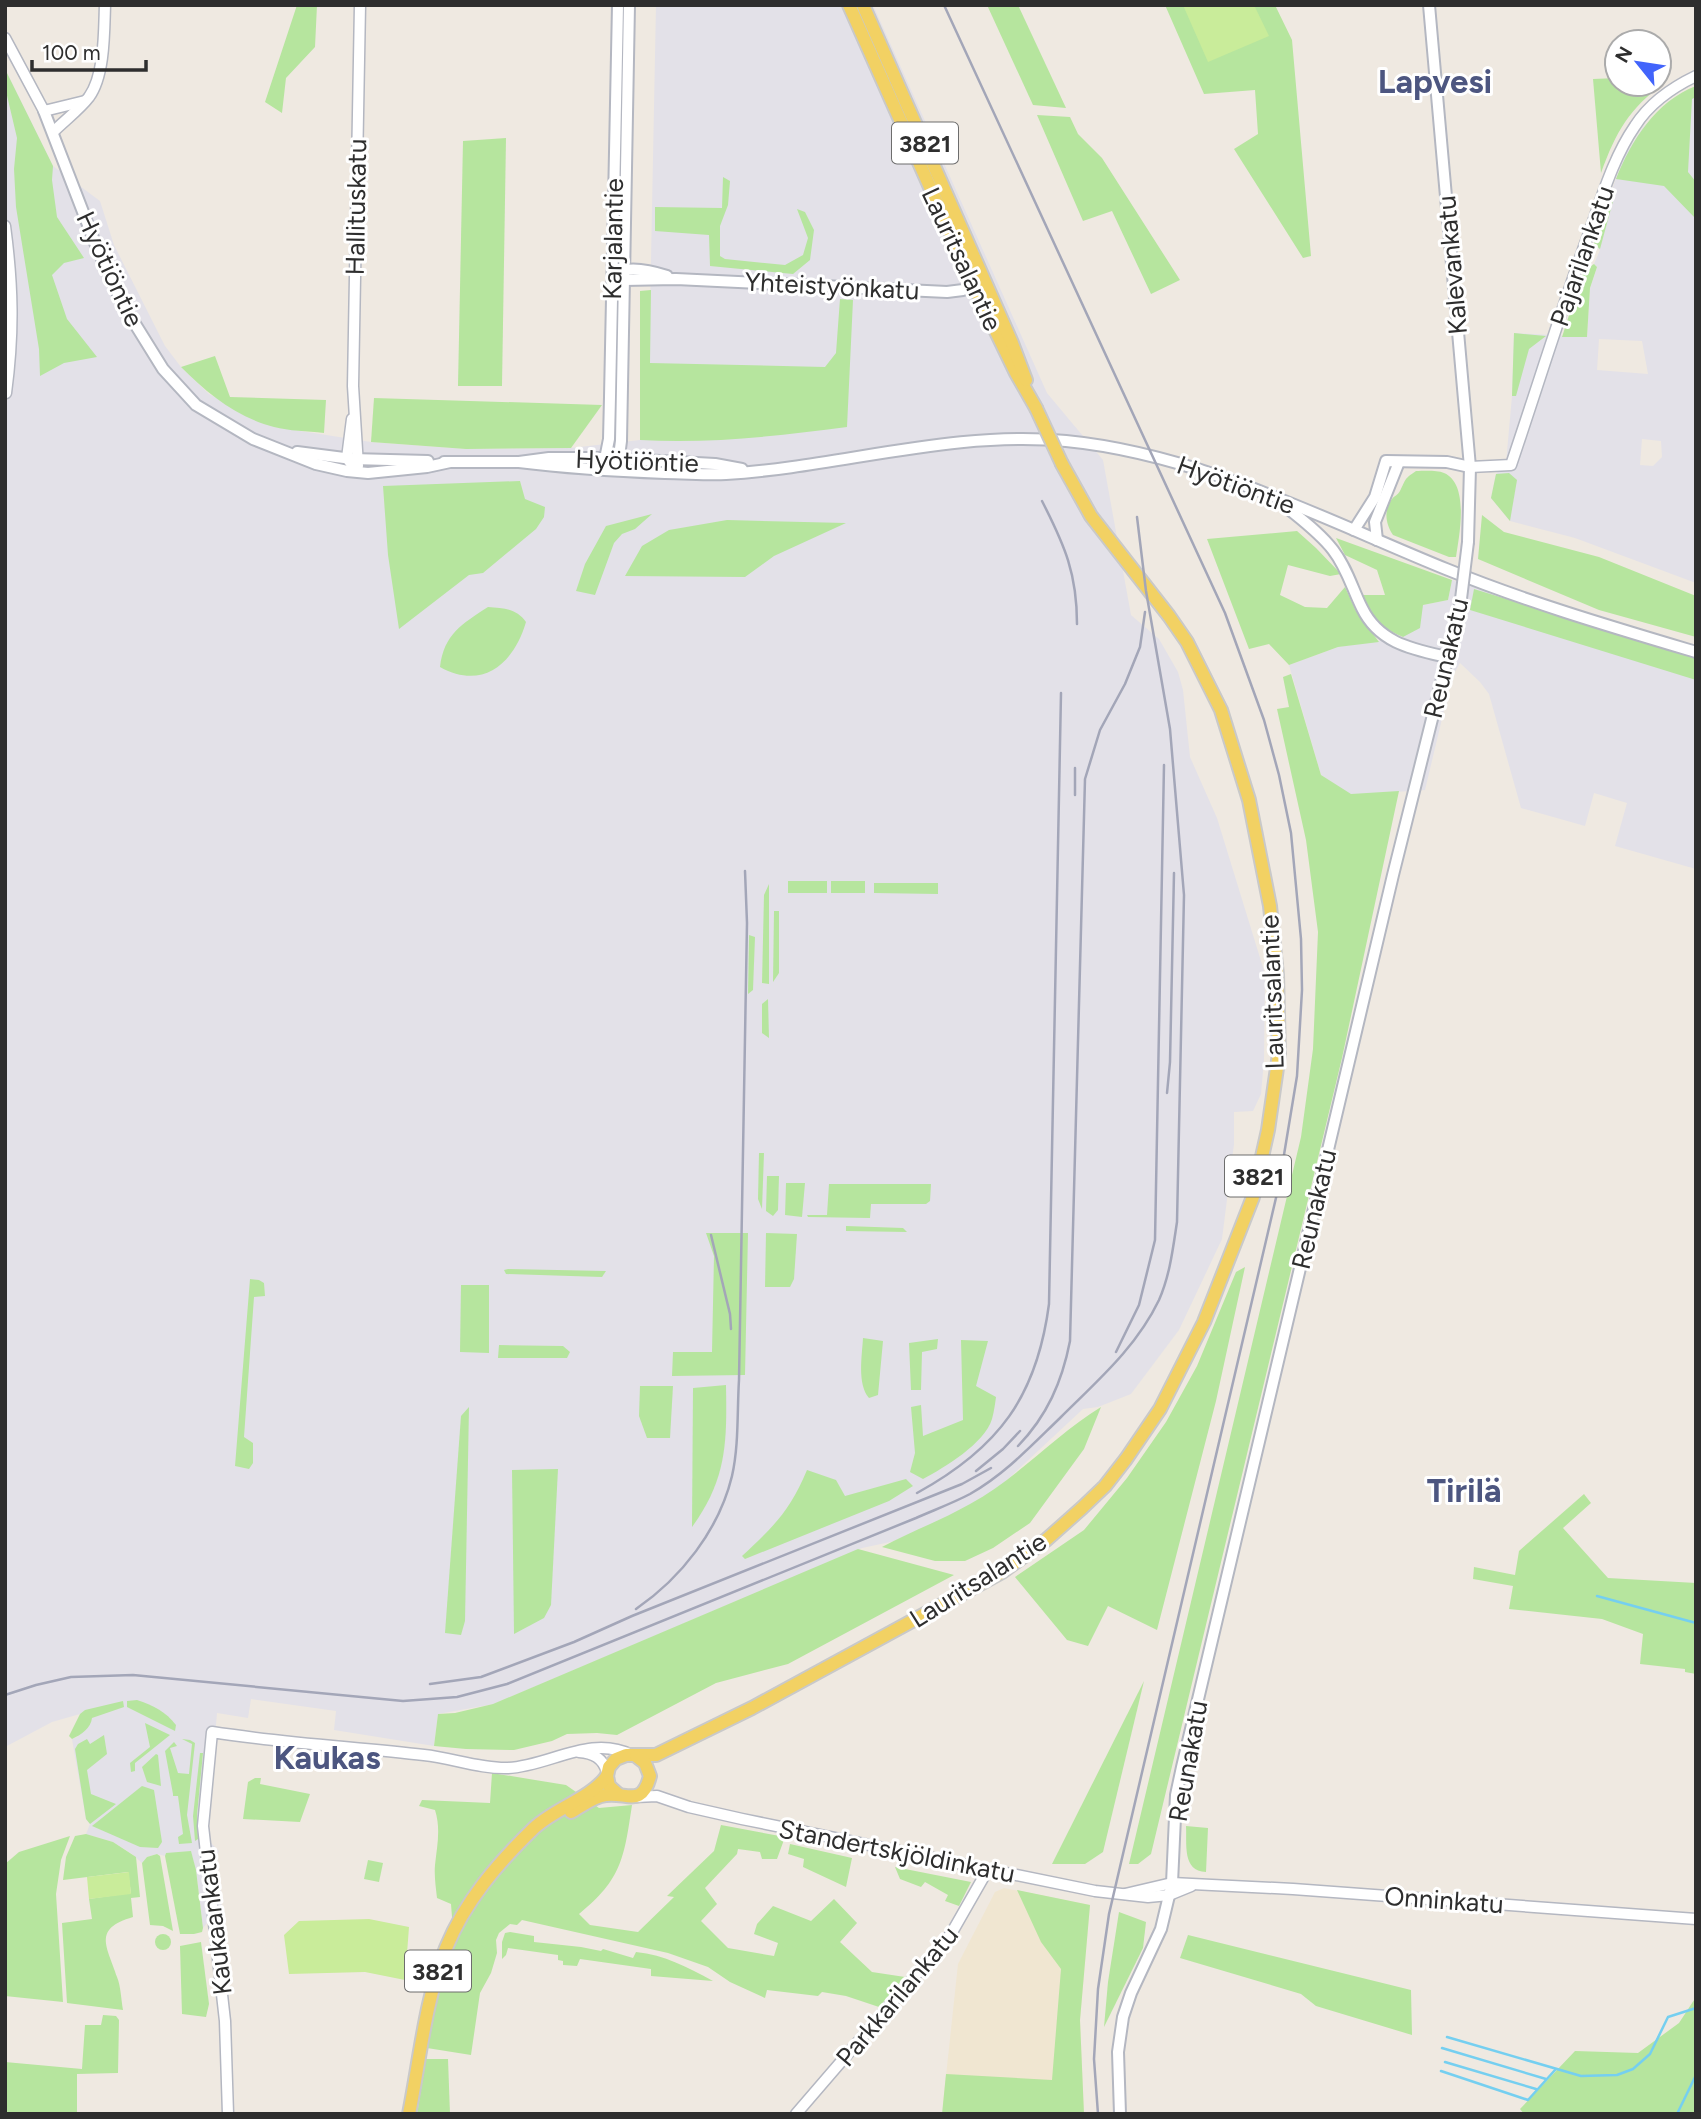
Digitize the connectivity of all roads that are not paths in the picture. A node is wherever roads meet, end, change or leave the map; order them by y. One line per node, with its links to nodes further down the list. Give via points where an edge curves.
1 (105, 5): 10 (street, via 95,87)
2 (360, 5): 19 (street, Hallituskatu)
3 (618, 5): 14 (main road, Karjalantie)
4 (629, 5): 15 (main road, Karjalantie)
5 (849, 5): 16 (main road, Lauritsalantie)
6 (863, 5): 16 (main road, Lauritsalantie / 3821)
7 (1429, 5): 25 (main road, Kalevankatu)
8 (5, 38): 11 (street, Hyötiöntie)
9 (1696, 76): 25 (street, Pajarilankatu, via 1652,106 1622,146 1511,465)
10 (85, 101): 11 (street); 12 (street)
11 (44, 111): 12 (main road, Hyötiöntie)
12 (53, 132): 18 (main road, Hyötiöntie, via 108,274 163,369 197,405)
13 (5, 226): 17 (street, via 12,278 12,348)
14 (612, 274): 15 (main road); 20 (main road, Karjalantie)
15 (624, 275): 16 (main road, Yhteistyönkatu, via 646,271 676,279 947,292); 21 (main road, Karjalantie)
16 (979, 284): 36 (main road, Lauritsalantie / 3821, bridge, via 1023,368 1062,464 1091,516 1170,616 1222,710 1249,800 1270,906 1279,1054 1268,1130 1253,1197 1203,1322 1141,1438 1105,1486 1063,1526 1002,1572)
17 (6, 393)
18 (277, 449): 19 (main road, Hyötiöntie); 29 (main road, Hyötiöntie)
19 (353, 458): 24 (main road, Hyötiöntie); 29 (street, Hallituskatu)
20 (605, 458): 21 (main road, Hyötiöntie); 22 (main road, Hyötiöntie); 26 (main road, Karjalantie)
21 (620, 459): 27 (main road, Karjalantie); 28 (main road, Hyötiöntie)
22 (519, 461): 24 (main road, Hyötiöntie); 26 (main road, Hyötiöntie)
23 (1399, 461): 25 (main road); 32 (main road, via 1386,461 1375,497); 33 (main road, via 1375,522)
24 (450, 462): 29 (main road, Hyötiöntie)
25 (1471, 467): 31 (main road, Kalevankatu)
26 (601, 471): 27 (main road, Hyötiöntie)
27 (616, 471): 28 (main road, Hyötiöntie)
28 (755, 471): 30 (main road, Hyötiöntie, via 934,446 1034,438 1150,455)
29 (358, 473)
30 (1278, 499): 32 (main road, Hyötiöntie); 35 (main road, via 1333,550 1378,632 1403,646)
31 (1470, 524): 35 (main road, Reunakatu, bridge, via 1460,607)
32 (1354, 530): 33 (main road, Hyötiöntie)
33 (1377, 540): 34 (main road, Hyötiöntie, via 1476,580)
34 (1696, 652)
35 (1447, 657): 46 (main road, Reunakatu, via 1182,1767)
36 (752, 1709): 38 (main road, Lauritsalantie / 3821, via 656,1755); 40 (main road, Lauritsalantie / 3821, via 667,1759)
37 (575, 1752): 38 (street, via 598,1747); 39 (street, via 599,1758); 51 (street, Kaukaankatu, via 508,1768 212,1732 203,1826 225,2021)
38 (634, 1755): 39 (main road, via 616,1759); 40 (main road, via 645,1763)
39 (607, 1774): 41 (main road); 44 (main road, 3821, via 596,1788 549,1816)
40 (650, 1777): 42 (main road); 43 (street, Standertskjöldinkatu, via 654,1787)
41 (619, 1795): 42 (main road); 44 (main road, 3821, via 598,1797)
42 (634, 1797): 43 (street, Standertskjöldinkatu)
43 (671, 1800): 45 (street, Standertskjöldinkatu, via 716,1814)
44 (515, 1848): 52 (main road, 3821, via 472,1899 446,1948)
45 (987, 1871): 48 (street, Standertskjöldinkatu); 53 (street, Parkkarilankatu, via 951,1934)
46 (1172, 1883): 47 (street, Onninkatu); 48 (street, Standertskjöldinkatu); 49 (main road, Reunakatu)
47 (1192, 1886): 49 (street, Onninkatu); 50 (street, Onninkatu, via 1293,1889)
48 (1125, 1894): 49 (street, Standertskjöldinkatu)
49 (1170, 1895): 54 (main road, Reunakatu, via 1161,1929 1123,2017 1118,2052)
50 (1696, 1919)
51 (228, 2114)
52 (409, 2114)
53 (796, 2114)
54 (1120, 2114)

